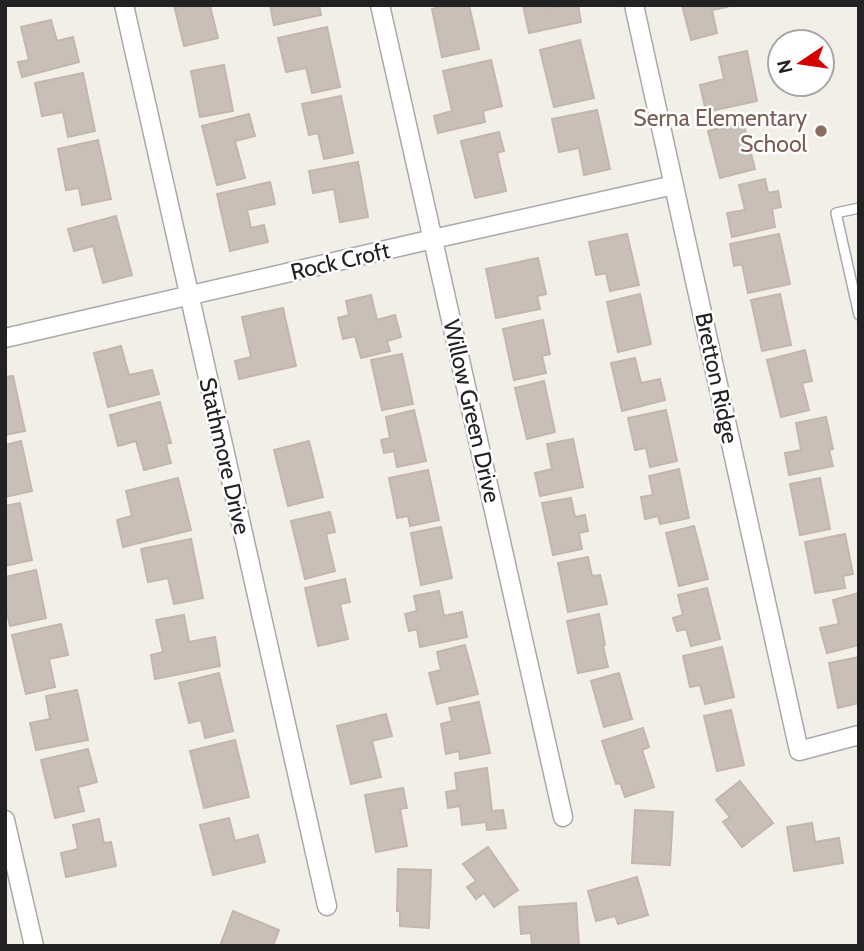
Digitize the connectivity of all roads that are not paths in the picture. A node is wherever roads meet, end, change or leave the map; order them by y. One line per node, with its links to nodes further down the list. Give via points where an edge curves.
1 (124, 5): 7 (street, Stathmore Drive)
2 (380, 5): 6 (street, Willow Green Drive)
3 (634, 5): 4 (street, Bretton Ridge)
4 (674, 185): 6 (street, Rock Croft); 10 (street, Bretton Ridge, via 799,751)
5 (859, 208): 8 (lane, via 836,213)
6 (433, 239): 7 (street, Rock Croft); 11 (street, Willow Green Drive)
7 (189, 296): 9 (street, Rock Croft); 13 (street, Stathmore Drive)
8 (859, 315)
9 (5, 338)
10 (859, 736)
11 (563, 817)
12 (5, 820): 14 (street)
13 (327, 906)
14 (34, 946)

